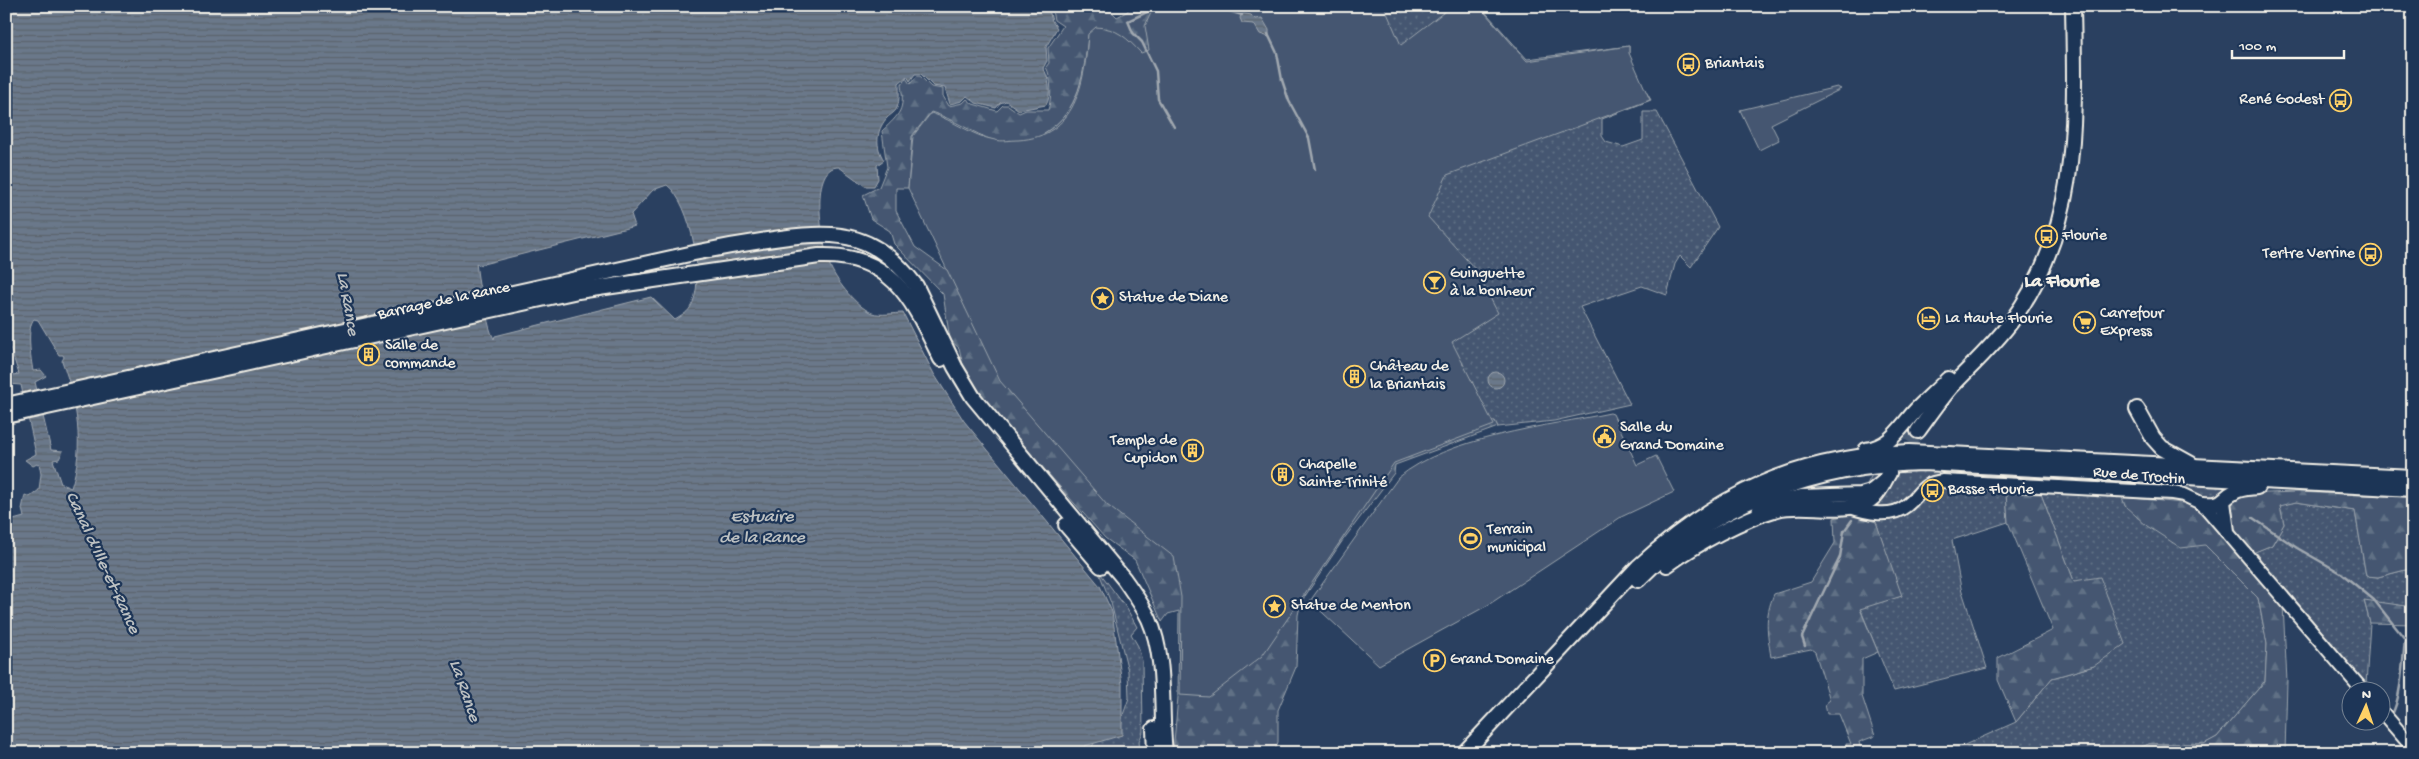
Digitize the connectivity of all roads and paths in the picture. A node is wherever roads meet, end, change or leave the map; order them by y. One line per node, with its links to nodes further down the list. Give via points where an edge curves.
1 (2073, 6): 2 (main road, via 2074,141 2062,216 2034,283 2011,322)
2 (1989, 349): 5 (main road, via 1954,385); 6 (main road, via 1952,375 1887,442 1876,448 1845,453)
3 (2137, 409): 7 (main road, via 2162,448)
4 (8, 410): 21 (main road, Barrage de la Rance, via 578,291 828,256 846,258 872,266 906,292 965,400 1132,608 1147,641 1150,657); 22 (main road, Barrage de la Rance, via 694,253 823,234 856,239 892,258 907,274 973,397 1140,602 1149,619 1158,654)
5 (1918, 431)
6 (1839, 460): 7 (main road, via 1909,452); 23 (main road, via 1789,472 1754,486 1723,502 1671,537 1638,567)
7 (2194, 466): 8 (main road)
8 (2413, 477)
9 (2284, 483): 10 (main road); 12 (main road, via 2273,488 2238,490); 17 (main road, via 1924,463 1858,467 1795,483 1742,505 1698,530)
10 (2413, 489)
11 (1878, 491): 14 (street); 14 (street, via 1888,510); 15 (main road, via 1850,507 1786,508); 15 (street, via 1852,496 1792,497 1759,509)
12 (2223, 502): 13 (main road); 16 (main road)
13 (2203, 504): 14 (street, Rue de Troctin, via 2172,493 1943,481 1924,487 1905,508); 16 (street, Rue de Troctin)
14 (1895, 512)
15 (1757, 517): 17 (main road, via 1707,540 1658,571)
16 (2227, 531): 18 (street, Rue de Troctin)
17 (1644, 574): 24 (main road)
18 (2355, 682)
19 (2392, 724): 20 (street)
20 (2413, 748)
21 (1154, 753)
22 (1165, 753)
23 (1464, 753)
24 (1477, 753)

